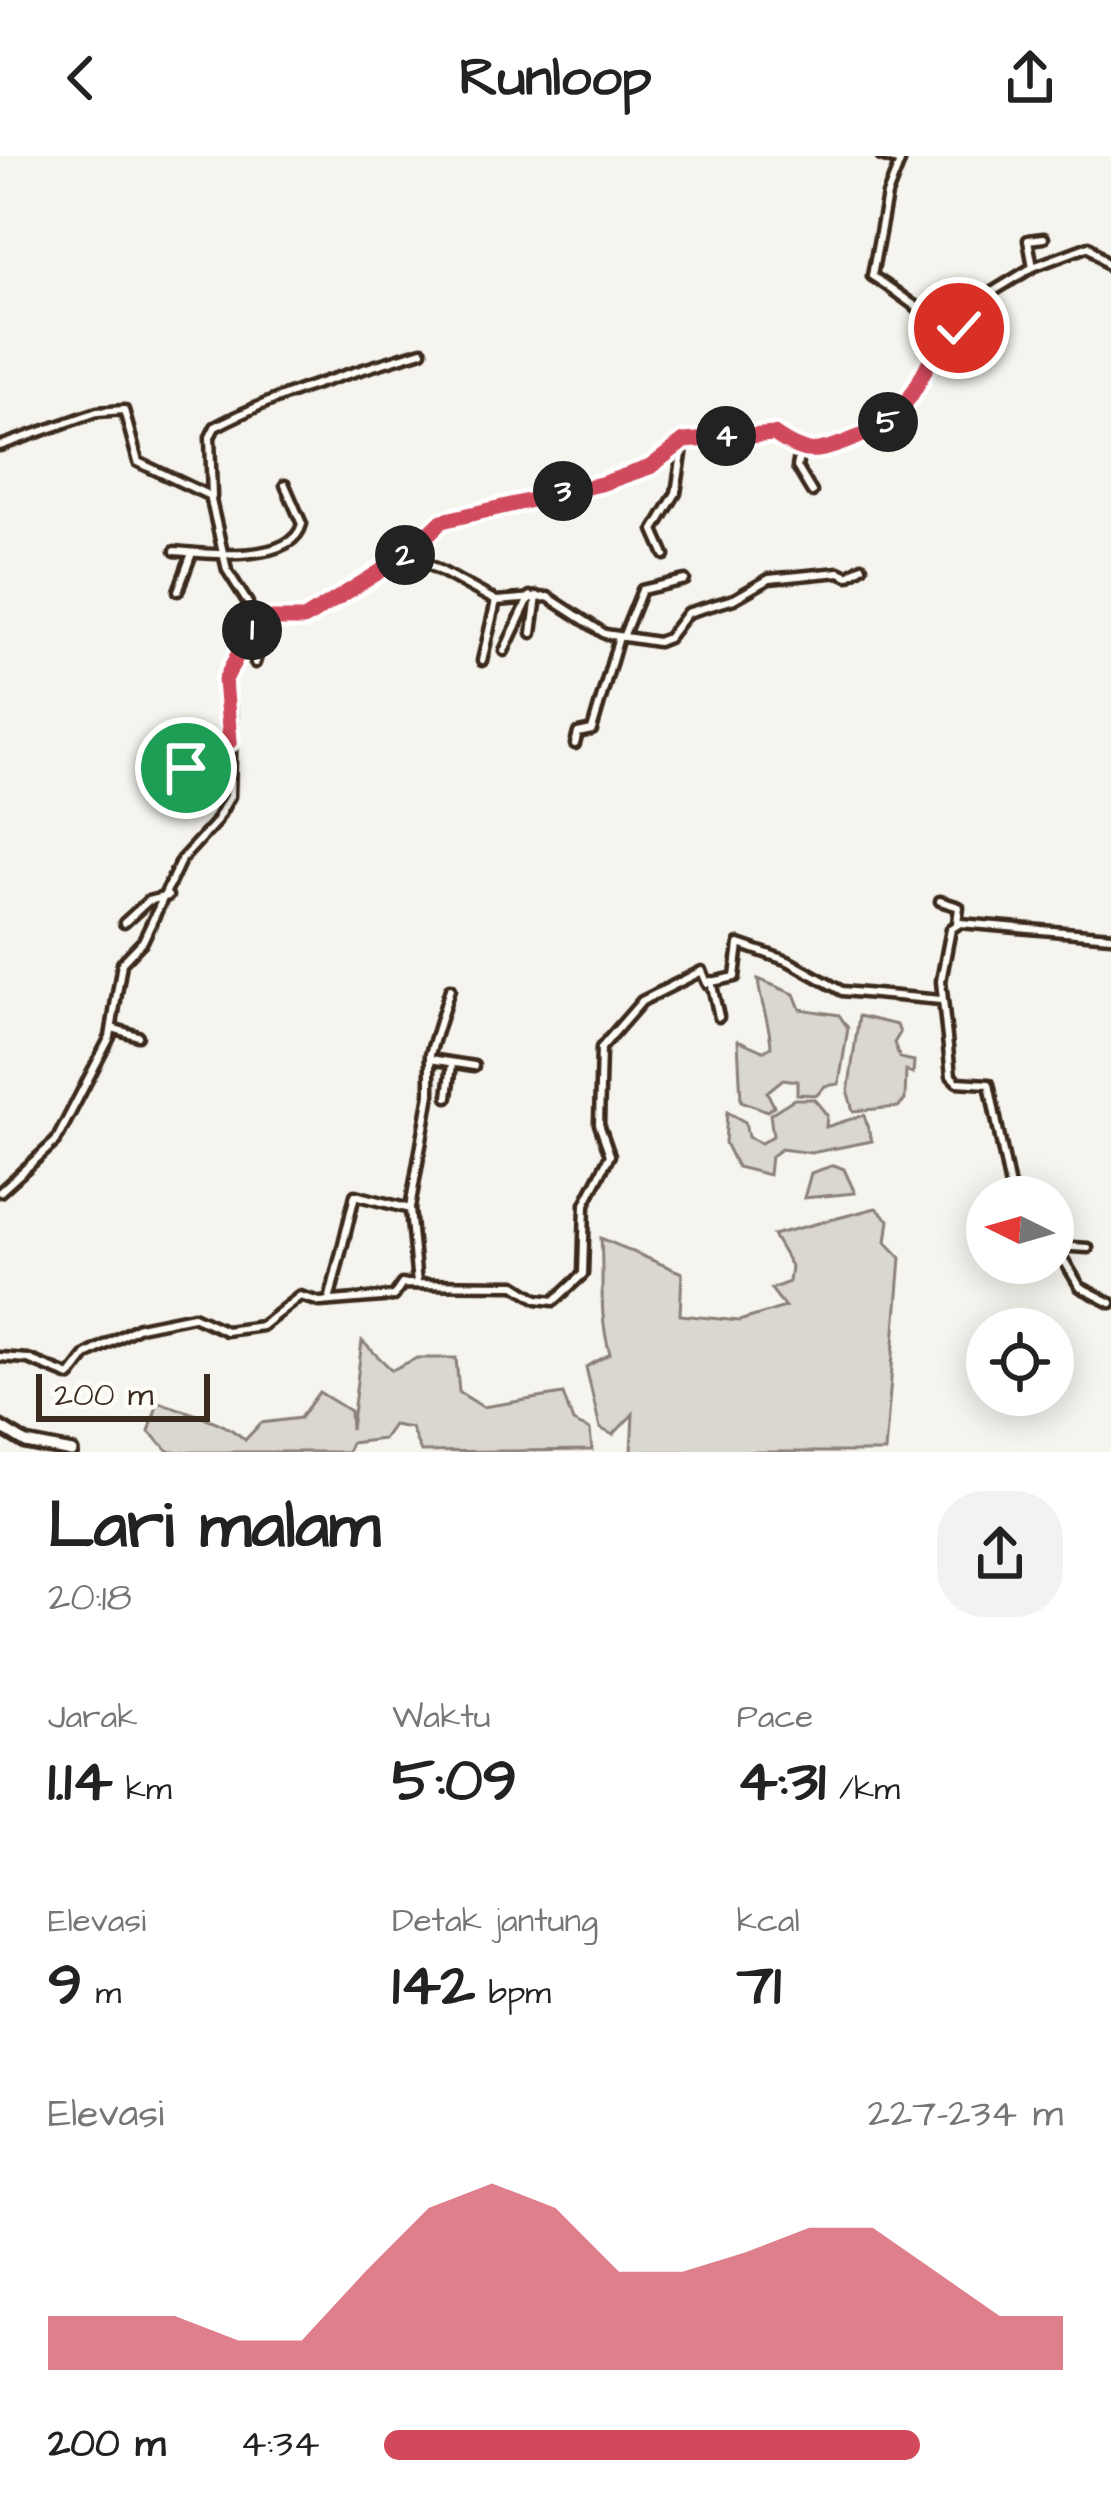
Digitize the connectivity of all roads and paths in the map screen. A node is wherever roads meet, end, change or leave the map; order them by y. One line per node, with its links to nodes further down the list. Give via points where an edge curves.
1 (881, 156): 5 (street, via 900,162 872,276 932,321)
2 (1044, 238): 3 (street, via 1028,240)
3 (1033, 267): 4 (street, via 1088,246); 5 (street, via 984,297)
4 (1111, 268)
5 (960, 328): 9 (street, via 939,341 885,425)
6 (422, 351): 12 (street, via 304,385 215,427)
7 (684, 441): 9 (street, via 774,434); 15 (street, via 650,467 618,478 442,521); 16 (street, via 675,495 653,530)
8 (0, 446): 12 (street, via 124,410 138,462)
9 (800, 452): 11 (street, via 800,476)
10 (285, 485): 17 (street, via 300,533 252,555)
11 (812, 493)
12 (212, 501): 17 (street)
13 (175, 551): 14 (street)
14 (192, 553): 17 (street); 20 (street)
15 (408, 554): 22 (street); 23 (street, via 304,619)
16 (665, 554)
17 (224, 556): 25 (street, via 248,603)
18 (862, 567): 27 (street, via 848,576 769,579 688,613 664,641)
19 (686, 580): 27 (street, via 642,590)
20 (178, 591)
21 (534, 596): 22 (street); 24 (street, via 586,616); 26 (street); 29 (street)
22 (496, 601): 30 (street)
23 (268, 619): 25 (street); 31 (street)
24 (596, 628): 27 (street); 28 (street)
25 (249, 632): 32 (street, via 225,680)
26 (532, 633)
27 (621, 637): 33 (street, via 592,730 578,733)
28 (596, 642)
29 (504, 651)
30 (482, 661)
31 (255, 663)
32 (230, 741): 34 (street, via 215,740 191,760); 35 (street, via 230,796 181,860)
33 (575, 744)
34 (182, 781)
35 (168, 896): 37 (street, via 148,901); 44 (street, via 122,963)
36 (940, 901): 38 (street, via 959,907)
37 (124, 923)
38 (957, 923): 39 (street); 42 (street)
39 (1111, 936)
40 (711, 981): 42 (street, via 735,977 741,944 842,991); 43 (street); 56 (street, via 703,971 654,992 601,1048 599,1124 610,1155 586,1203 584,1273 575,1285 551,1301 515,1285)
41 (450, 989): 46 (street)
42 (941, 1000): 50 (street, via 952,1078 988,1084)
43 (719, 1017)
44 (112, 1028): 45 (street); 51 (street, via 56,1141)
45 (138, 1036)
46 (430, 1059): 47 (street); 52 (street)
47 (452, 1063): 48 (street); 49 (street)
48 (474, 1066)
49 (448, 1097)
50 (1008, 1176)
51 (0, 1192)
52 (410, 1209): 56 (street); 57 (street, via 354,1196)
53 (1074, 1246): 54 (street)
54 (1088, 1248)
55 (1074, 1275): 58 (street, via 1086,1294)
56 (417, 1285): 57 (street, via 401,1285 394,1296)
57 (328, 1300): 59 (street, via 300,1295 264,1326 229,1331 188,1316 114,1336 70,1376)
58 (1111, 1304)
59 (0, 1357)
60 (0, 1426): 61 (street, via 26,1443)
61 (71, 1452)

